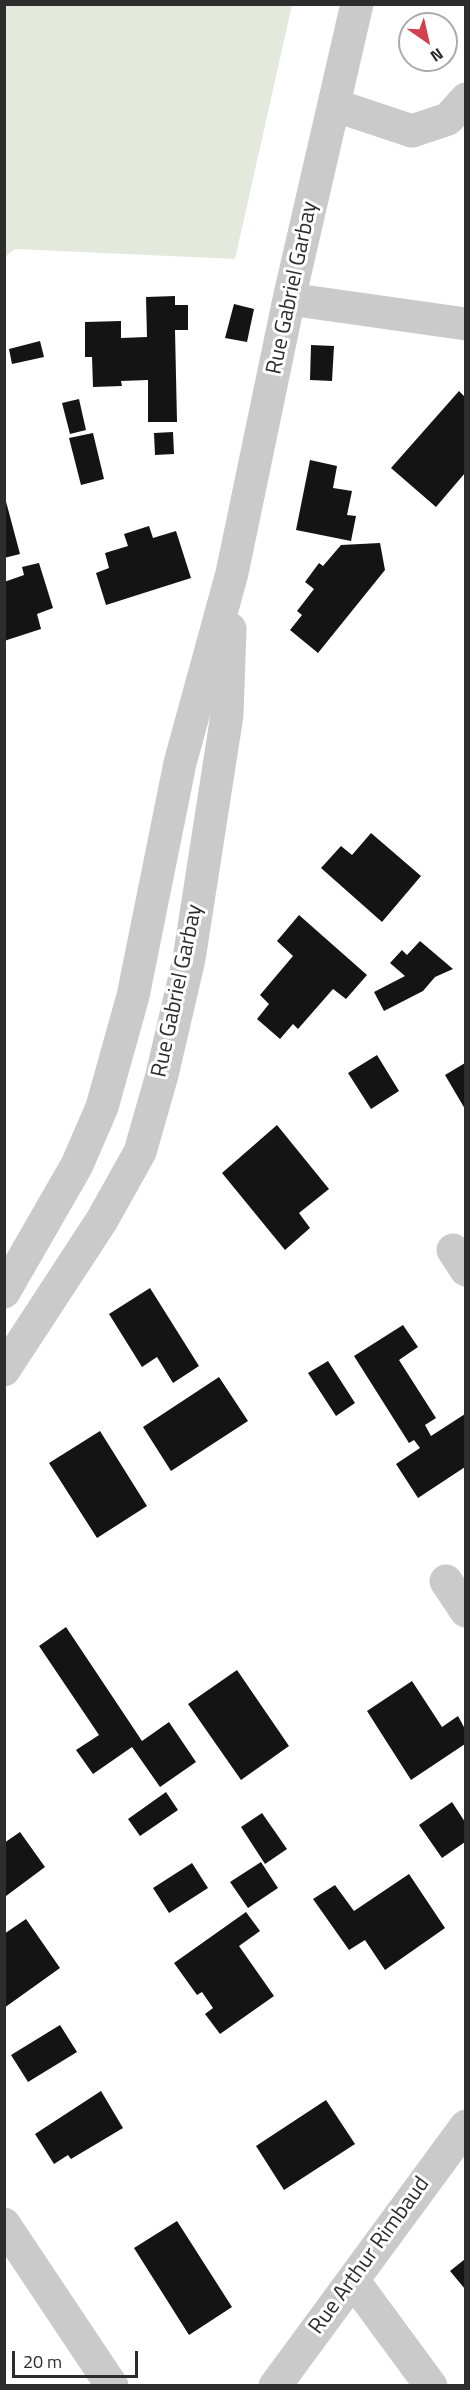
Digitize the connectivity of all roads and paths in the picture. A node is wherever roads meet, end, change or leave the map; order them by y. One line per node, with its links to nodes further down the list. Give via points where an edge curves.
1 (357, 4): 3 (street, Rue Gabriel Garbay)
2 (465, 99): 3 (street, via 448,119 412,131)
3 (334, 105): 4 (street, Rue Gabriel Garbay)
4 (289, 299): 5 (street); 6 (street, Rue Gabriel Garbay)
5 (465, 324)
6 (232, 573): 7 (street, Rue Gabriel Garbay, via 180,764 133,996 102,1107 77,1165); 8 (street, Rue Gabriel Garbay, via 227,715 210,830 189,959 140,1152 102,1220)
7 (4, 1292)
8 (4, 1370)
9 (446, 1581): 10 (street)
10 (465, 1611)
11 (465, 2126): 13 (street, Rue Arthur Rimbaud)
12 (4, 2224): 14 (street)
13 (353, 2280): 15 (street, Rue Arthur Rimbaud); 16 (street)
14 (112, 2385)
15 (275, 2385)
16 (430, 2385)

